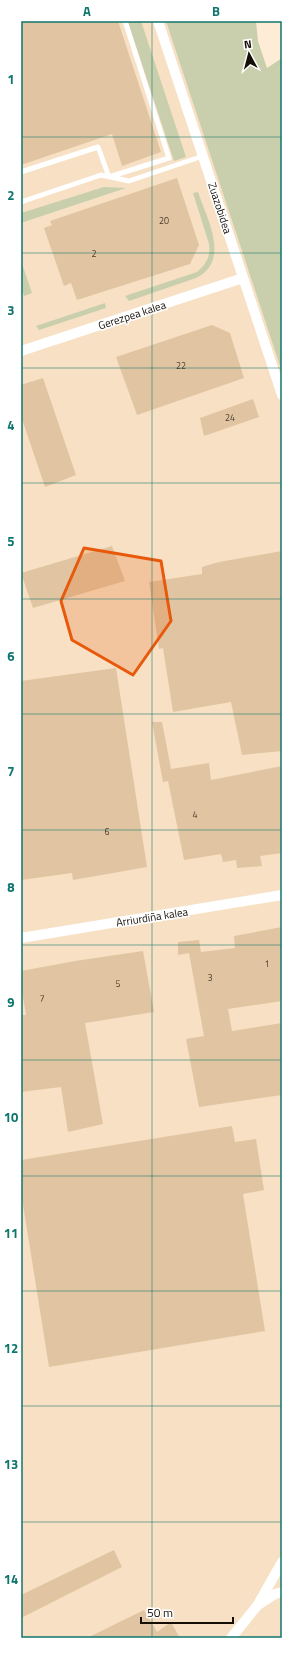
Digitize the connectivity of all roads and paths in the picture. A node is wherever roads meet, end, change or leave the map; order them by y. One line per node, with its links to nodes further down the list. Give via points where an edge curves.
1 (125, 21): 5 (lane, via 169,158)
2 (158, 21): 3 (street, Zuazobidea)
3 (203, 156): 5 (lane, via 129,182); 7 (street, Zuazobidea)
4 (21, 172): 5 (lane, via 98,147)
5 (109, 177): 6 (lane, via 101,176)
6 (21, 202)
7 (243, 278): 8 (street, Gerezpea kalea); 9 (street, Zuazobidea)
8 (21, 351)
9 (282, 395)
10 (282, 895): 11 (street, Arriurdiña kalea)
11 (21, 938)
12 (282, 1562): 14 (street)
13 (282, 1592): 14 (street)
14 (257, 1606): 15 (street)
15 (231, 1638)

